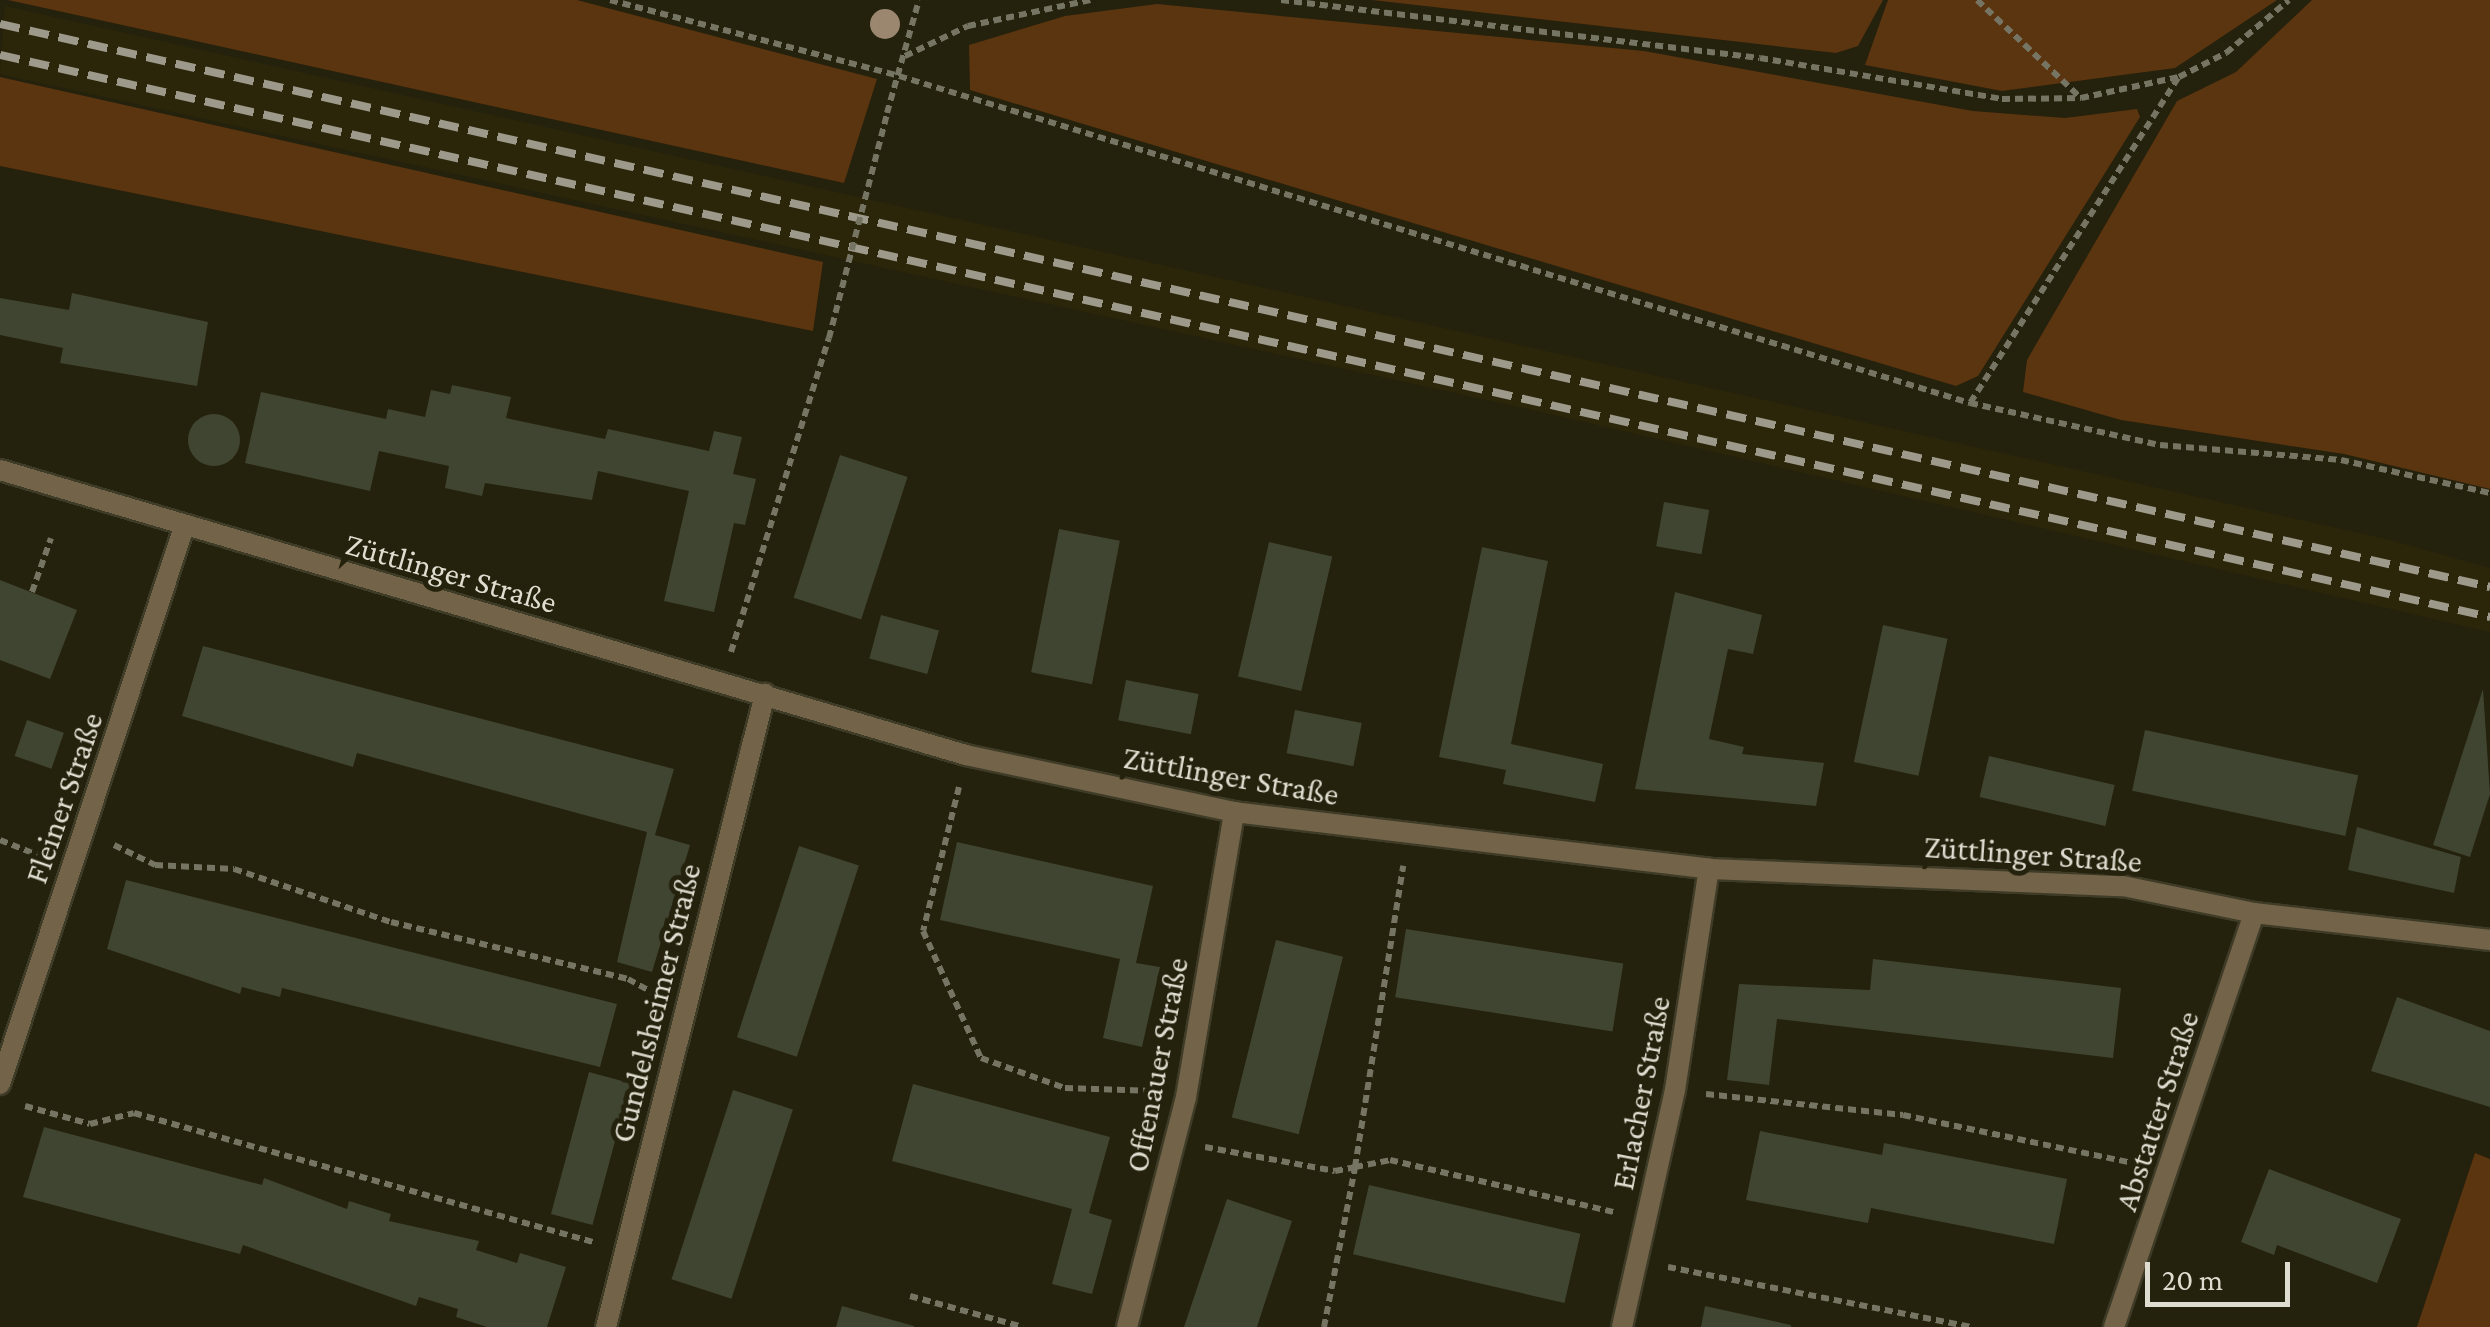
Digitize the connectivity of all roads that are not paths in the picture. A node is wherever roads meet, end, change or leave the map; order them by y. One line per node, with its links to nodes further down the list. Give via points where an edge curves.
1 (0, 470): 2 (street, Züttlinger Straße)
2 (183, 530): 3 (street, Züttlinger Straße); 8 (street, Fleiner Straße)
3 (765, 694): 4 (street, Züttlinger Straße, via 966,755); 9 (street, Gundelsheimer Straße)
4 (1234, 812): 5 (street, Züttlinger Straße); 10 (street, Offenauer Straße, via 1186,1096)
5 (1710, 869): 6 (street, Züttlinger Straße, via 2123,886); 11 (street, Erlacher Straße, via 1675,1090)
6 (2254, 913): 7 (street, Züttlinger Straße); 12 (street, Abstatter Straße)
7 (2490, 940)
8 (0, 1084)
9 (606, 1327)
10 (1127, 1327)
11 (1622, 1327)
12 (2114, 1327)

